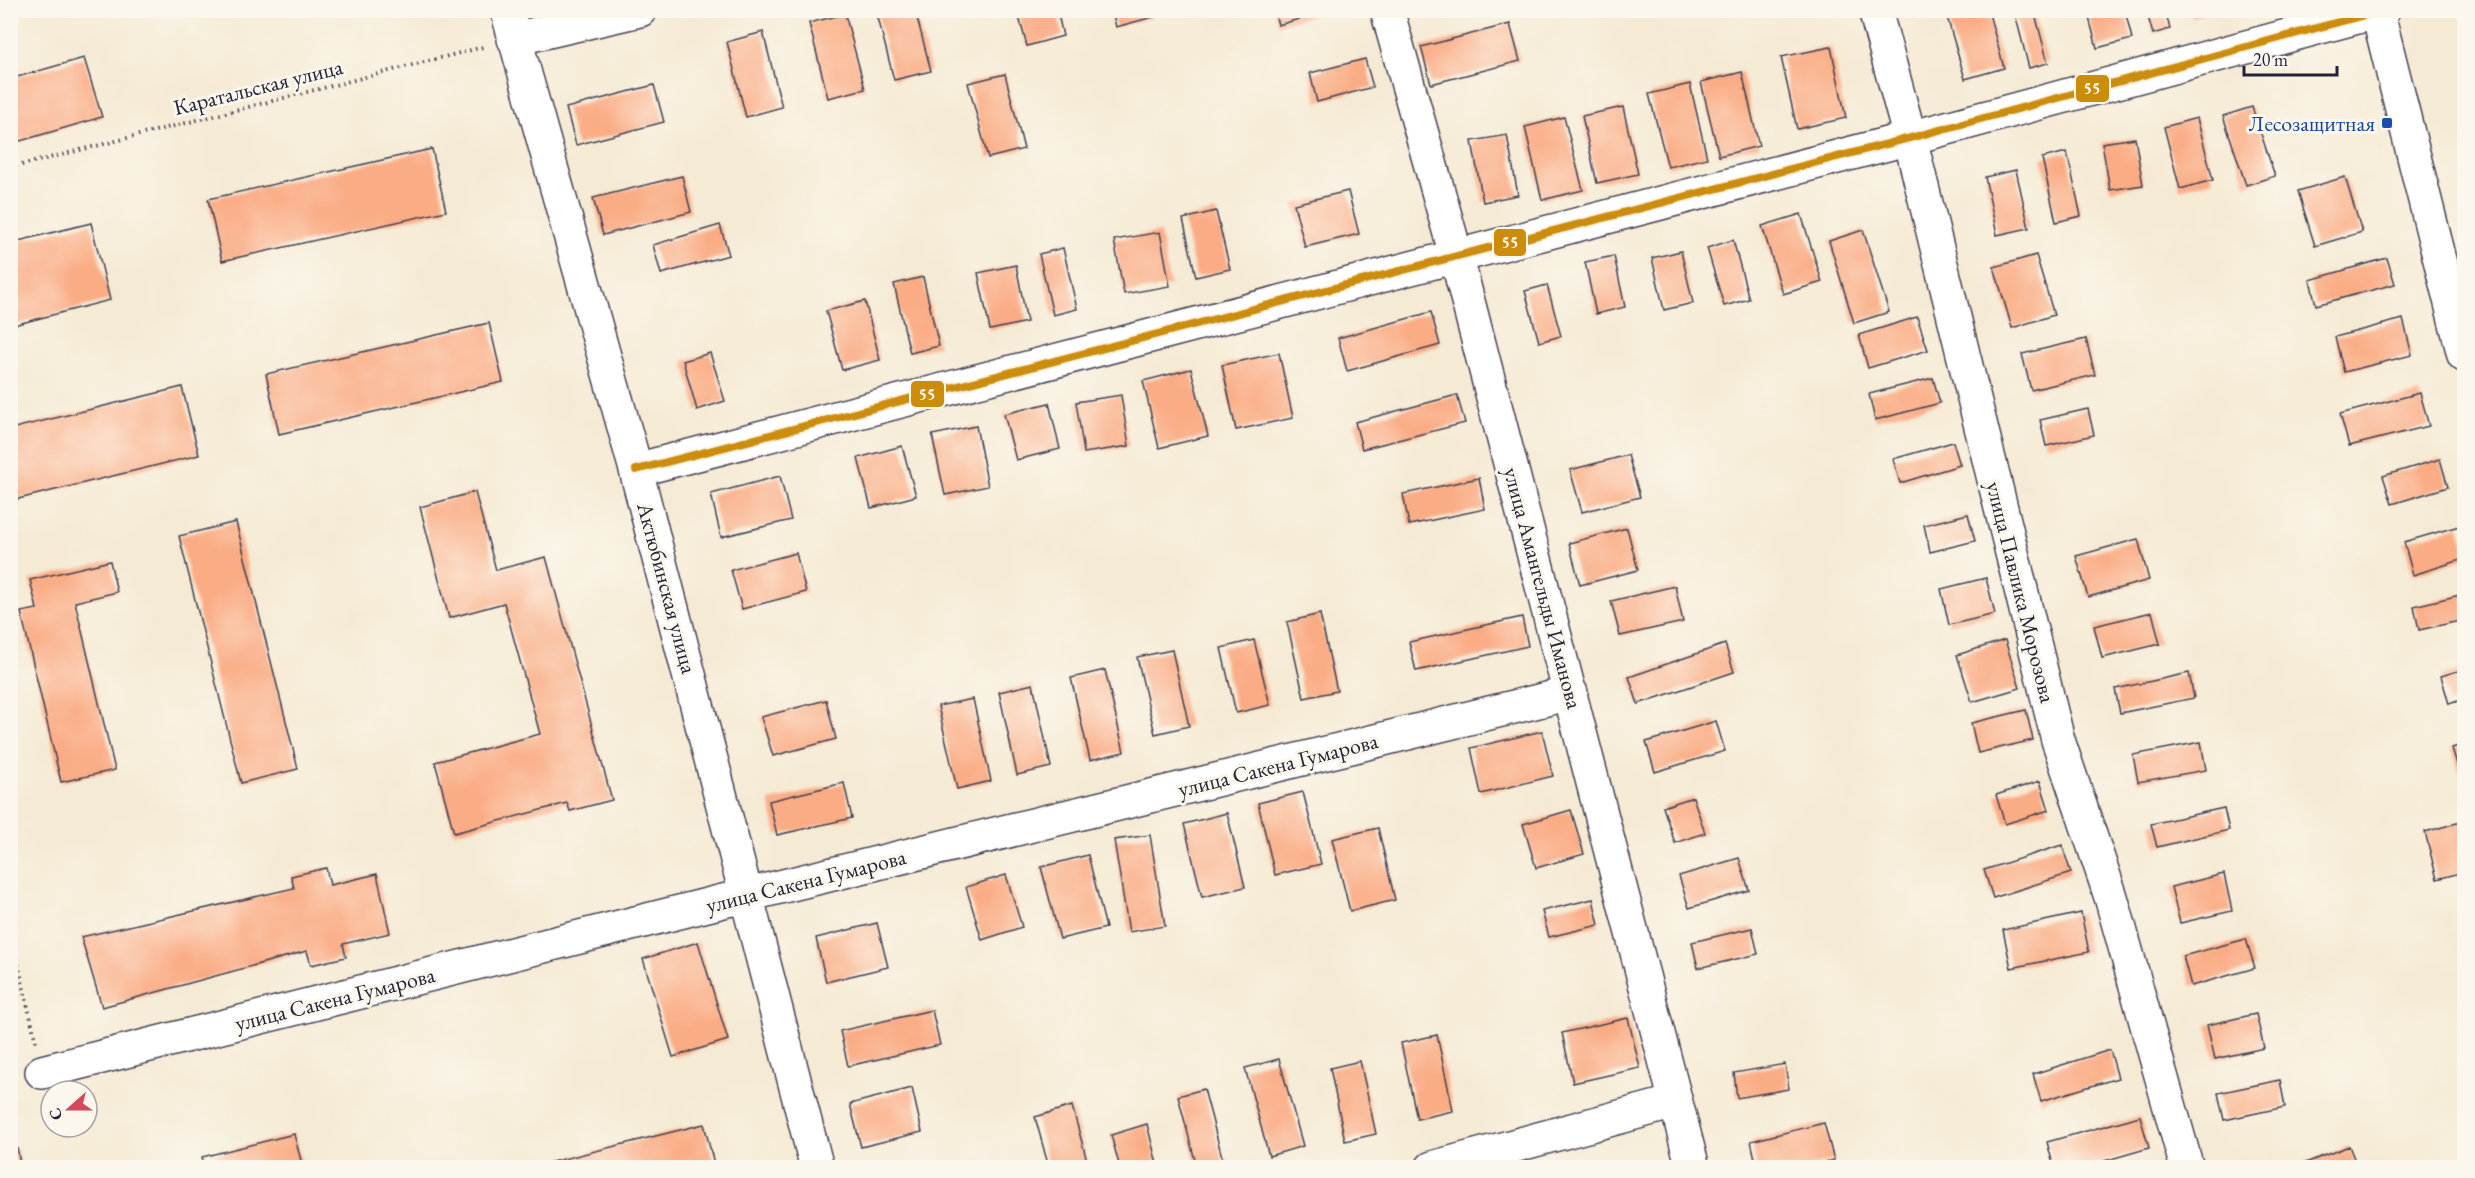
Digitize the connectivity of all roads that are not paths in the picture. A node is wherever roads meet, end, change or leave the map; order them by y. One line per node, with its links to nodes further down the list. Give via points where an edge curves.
1 (640, 10): 5 (street)
2 (1388, 10): 7 (street, улица Амангельды Иманова)
3 (1875, 10): 6 (street, улица Павлика Морозова)
4 (2379, 11): 6 (street); 8 (street)
5 (510, 25): 9 (street, Актюбинская улица)
6 (1910, 138): 7 (street); 17 (street, улица Павлика Морозова, via 2058,740 2111,897)
7 (1456, 255): 9 (street); 10 (street, улица Амангельды Иманова)
8 (2464, 355)
9 (636, 470): 11 (street, Актюбинская улица)
10 (1571, 693): 11 (street, улица Сакена Гумарова); 13 (street, улица Амангельды Иманова)
11 (747, 895): 12 (street, улица Сакена Гумарова); 14 (street, Актюбинская улица)
12 (42, 1072)
13 (1675, 1102): 15 (street); 16 (street, улица Амангельды Иманова)
14 (818, 1167)
15 (1432, 1167)
16 (1693, 1167)
17 (2187, 1167)

